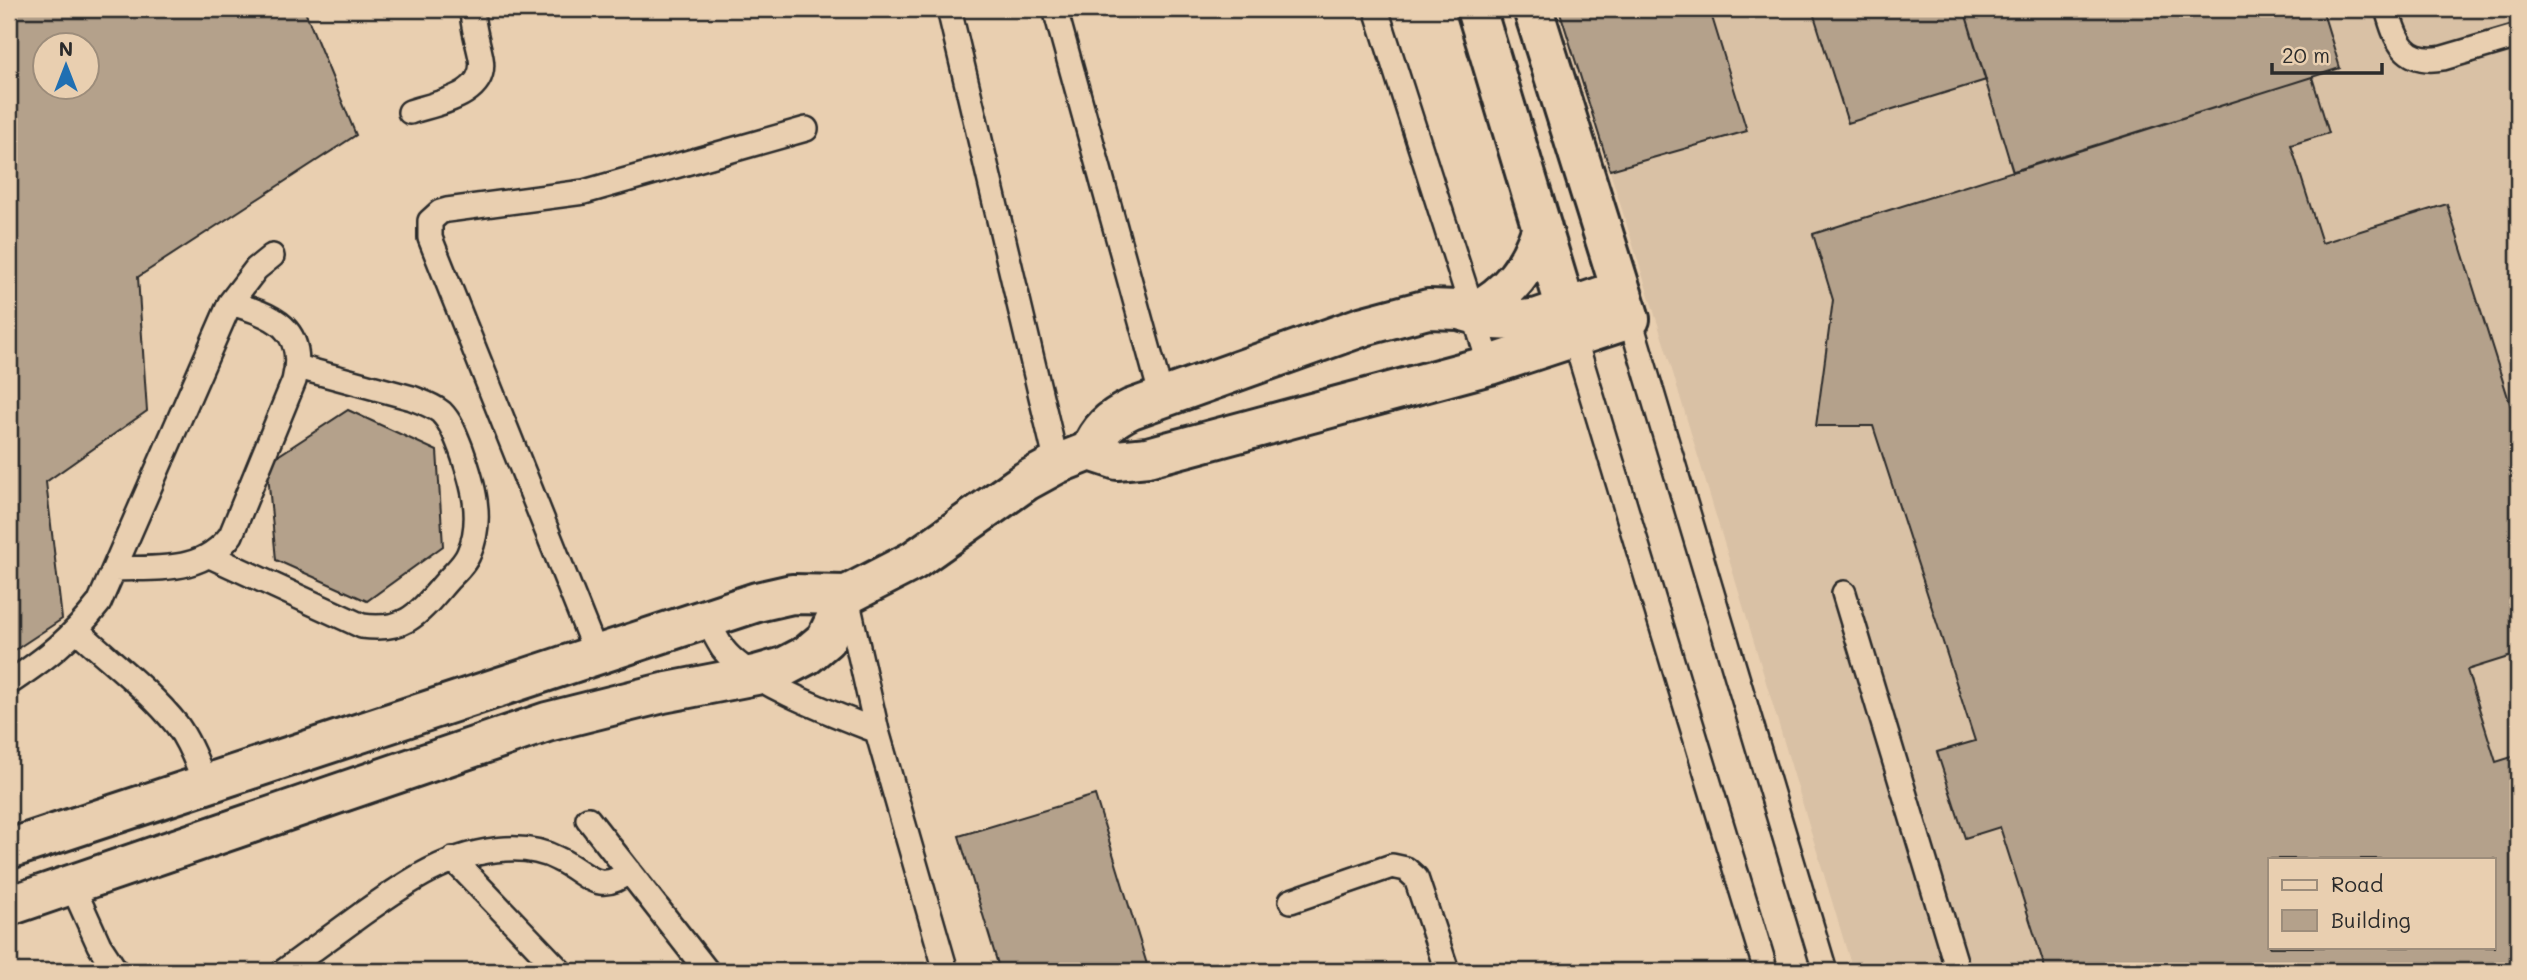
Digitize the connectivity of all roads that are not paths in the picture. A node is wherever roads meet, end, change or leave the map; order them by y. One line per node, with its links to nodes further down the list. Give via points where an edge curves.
1 (472, 9): 9 (lane, via 482,63 478,80 464,93)
2 (949, 9): 20 (lane)
3 (1055, 9): 19 (lane)
4 (1376, 9): 15 (lane)
5 (1476, 9): 11 (street)
6 (1533, 9): 14 (street)
7 (2386, 9): 8 (lane, via 2399,44 2419,58 2443,58)
8 (2518, 36)
9 (410, 112)
10 (806, 129): 27 (lane, via 607,186 559,197 447,210 430,221 430,238)
11 (1542, 228): 15 (street, via 1517,279); 16 (street)
12 (272, 256): 13 (lane)
13 (230, 303): 18 (lane, via 278,321 297,352); 22 (lane)
14 (1625, 304): 16 (street); 46 (lane)
15 (1472, 313): 16 (street, via 1495,320 1538,318); 17 (lane); 19 (street, via 1428,309 1364,326)
16 (1571, 323): 17 (street); 45 (lane)
17 (1490, 365): 20 (street, via 1148,457)
18 (298, 367): 21 (lane, via 230,535); 21 (lane, via 412,398 441,413 457,438 476,497 469,555 420,612 380,629 362,626)
19 (1162, 398): 20 (street, via 1117,416)
20 (1073, 458): 24 (street, via 1007,494 913,561)
21 (210, 556): 22 (lane, via 181,565)
22 (114, 569): 26 (lane, via 99,603)
23 (1844, 593): 47 (lane)
24 (847, 595): 25 (street, via 792,594); 28 (street, via 826,639 796,661); 30 (lane)
25 (706, 620): 27 (street); 28 (lane, via 724,649)
26 (78, 631): 29 (lane); 31 (lane, via 177,726)
27 (597, 656): 31 (street)
28 (756, 675): 30 (lane); 36 (street, via 547,722)
29 (9, 683)
30 (877, 731): 43 (lane)
31 (205, 784): 33 (street)
32 (588, 819): 35 (lane)
33 (9, 849)
34 (453, 859): 35 (lane, via 480,852 524,850 556,857 599,882 611,882); 40 (lane, via 402,886); 41 (lane)
35 (629, 871): 42 (lane)
36 (72, 885): 38 (street); 39 (lane)
37 (1291, 901): 44 (lane, via 1392,866 1406,869 1416,878)
38 (9, 906)
39 (116, 971)
40 (284, 971)
41 (560, 971)
42 (707, 971)
43 (946, 971)
44 (1447, 971)
45 (1764, 971)
46 (1825, 971)
47 (1958, 971)

